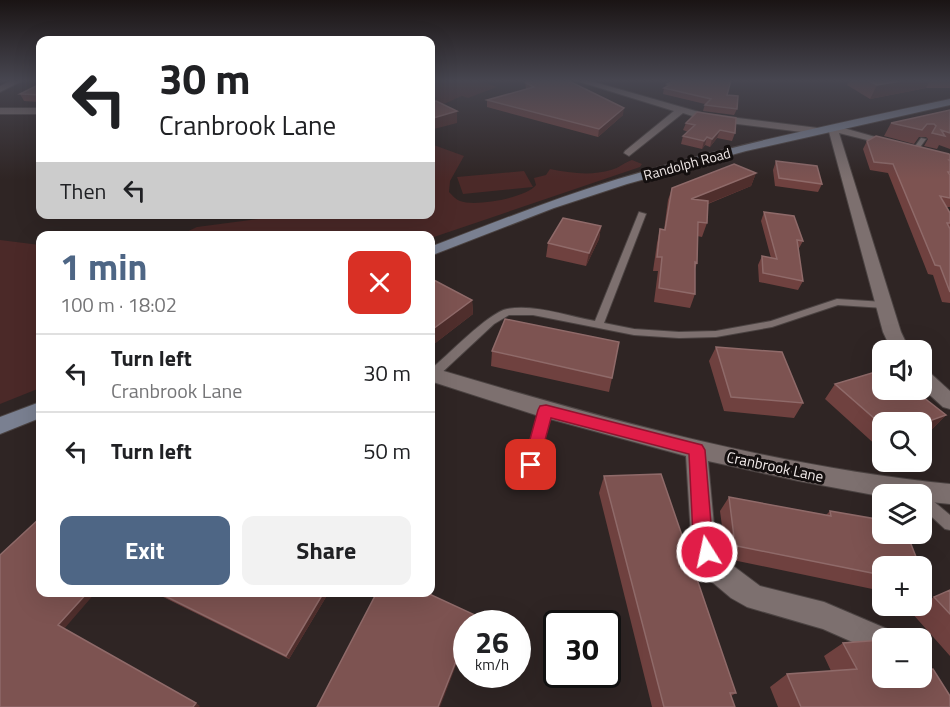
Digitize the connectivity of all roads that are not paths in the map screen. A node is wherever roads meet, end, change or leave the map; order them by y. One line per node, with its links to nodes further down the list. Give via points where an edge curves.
1 (677, 113): 7 (street)
2 (695, 113): 4 (street, via 741,123)
3 (901, 113): 4 (main road, Randolph Road)
4 (825, 130): 6 (street); 9 (main road, Randolph Road, via 624,181); 10 (street)
5 (923, 139): 6 (lane)
6 (921, 150)
7 (629, 153)
8 (642, 214): 11 (lane)
9 (435, 250)
10 (884, 305): 11 (lane, via 837,302 772,324 716,334 634,332); 12 (street)
11 (598, 325): 13 (lane, via 533,312 507,312)
12 (896, 340)
13 (435, 371)
14 (435, 375): 17 (street, Cranbrook Lane)
15 (932, 386): 16 (street)
16 (950, 402)
17 (546, 410): 20 (street, Cranbrook Lane); 21 (lane)
18 (36, 412): 19 (main road)
19 (0, 426)
20 (696, 450): 22 (street, Cranbrook Lane); 27 (street, via 703,536 714,567 756,598 824,616)
21 (531, 465)
22 (872, 487)
23 (950, 494): 24 (street, Cranbrook Lane)
24 (932, 495)
25 (932, 508): 26 (lane)
26 (950, 524)
27 (872, 637)

